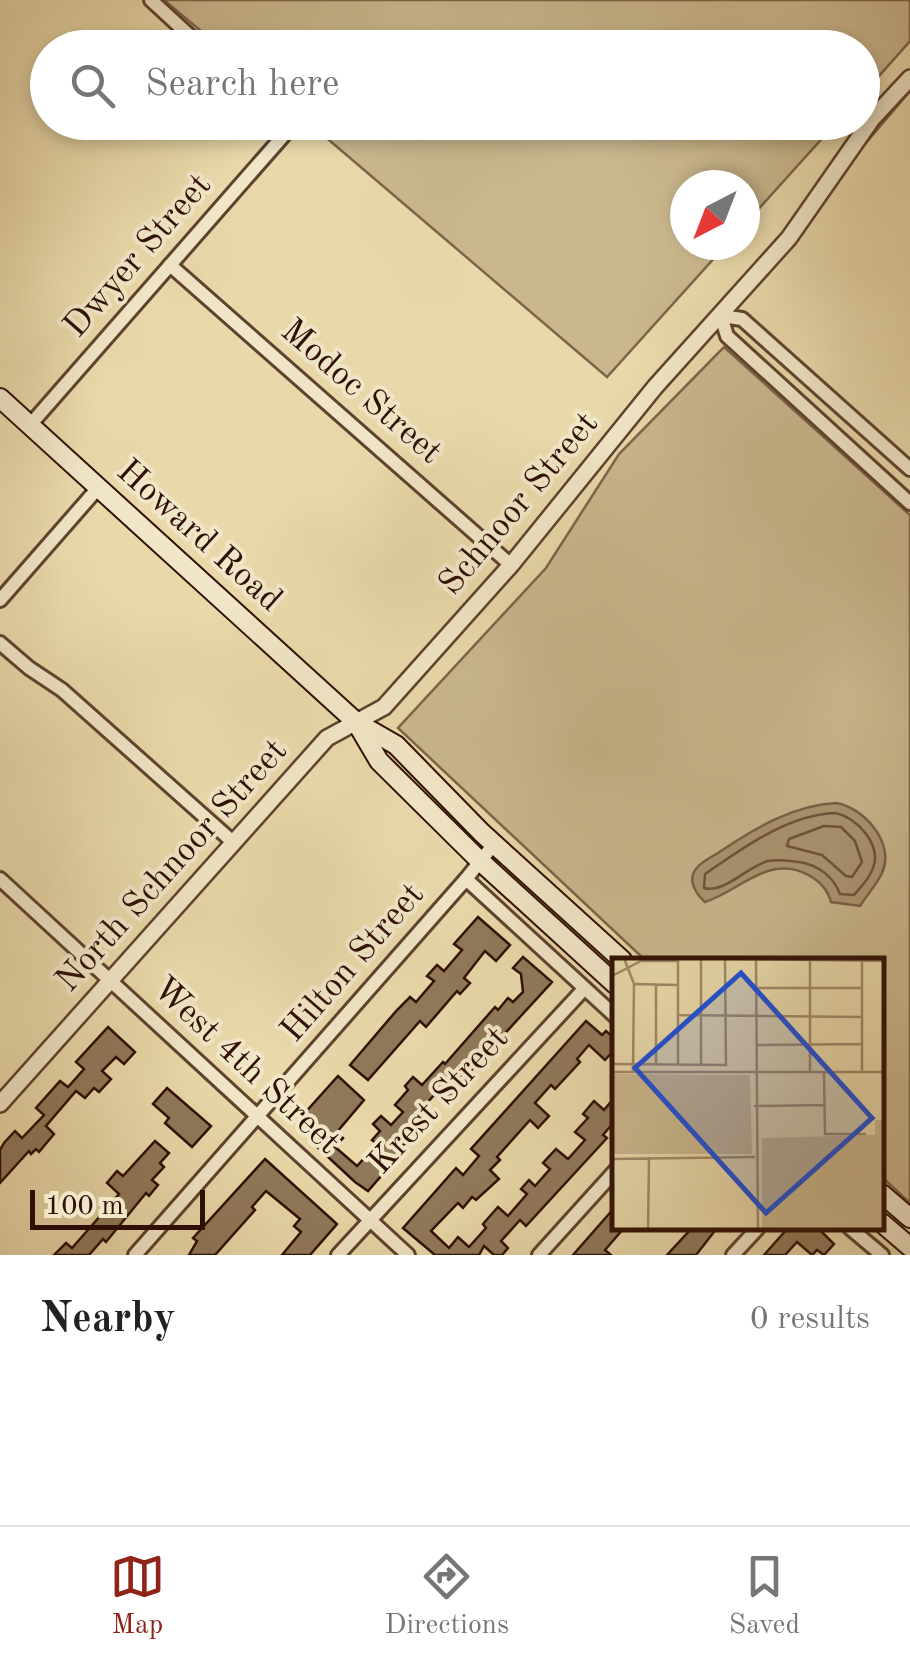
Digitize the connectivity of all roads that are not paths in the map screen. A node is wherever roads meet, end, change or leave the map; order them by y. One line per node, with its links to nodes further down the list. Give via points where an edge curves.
1 (151, 0): 2 (street)
2 (184, 30)
3 (910, 78): 4 (street, Schnoor Street)
4 (880, 111)
5 (276, 140): 7 (street, Dwyer Street)
6 (858, 140): 8 (street, Schnoor Street, via 789,238)
7 (170, 265): 10 (street, Dwyer Street); 14 (street, Modoc Street)
8 (721, 316): 11 (street, via 742,319); 13 (street, via 727,336); 14 (street, Schnoor Street)
9 (0, 398): 10 (main road, Howard Road)
10 (30, 425): 12 (main road, Howard Road)
11 (910, 468)
12 (98, 488): 15 (street); 17 (main road, Howard Road)
13 (910, 503)
14 (511, 565): 17 (street, Schnoor Street, via 384,707)
15 (0, 600)
16 (0, 643): 18 (street)
17 (356, 722): 18 (street, North Schnoor Street, via 327,738); 19 (main road, Howard Road, via 396,744); 20 (main road, Howard Road, via 379,761)
18 (234, 843): 25 (street, North Schnoor Street)
19 (494, 844): 20 (street, Hilton Street); 23 (main road, Howard Road)
20 (479, 860): 22 (street, Hilton Street); 24 (main road, Howard Road)
21 (0, 879): 25 (street, West 4th Street)
22 (466, 880): 26 (street); 29 (street, Hilton Street)
23 (620, 958)
24 (612, 981)
25 (110, 982): 28 (street, North Schnoor Street); 29 (street, West 4th Street)
26 (584, 988): 27 (street); 33 (street, Krest Street)
27 (612, 1013)
28 (0, 1104)
29 (258, 1118): 33 (street, West 4th Street); 38 (street, Hilton Street)
30 (612, 1174): 41 (street)
31 (885, 1197): 32 (main road)
32 (910, 1218)
33 (369, 1220): 39 (street, Krest Street); 40 (street, West 4th Street)
34 (885, 1226): 37 (main road)
35 (756, 1230): 42 (street)
36 (852, 1230): 43 (street)
37 (910, 1247)
38 (136, 1255)
39 (338, 1255)
40 (408, 1255)
41 (539, 1255)
42 (733, 1255)
43 (882, 1255)

